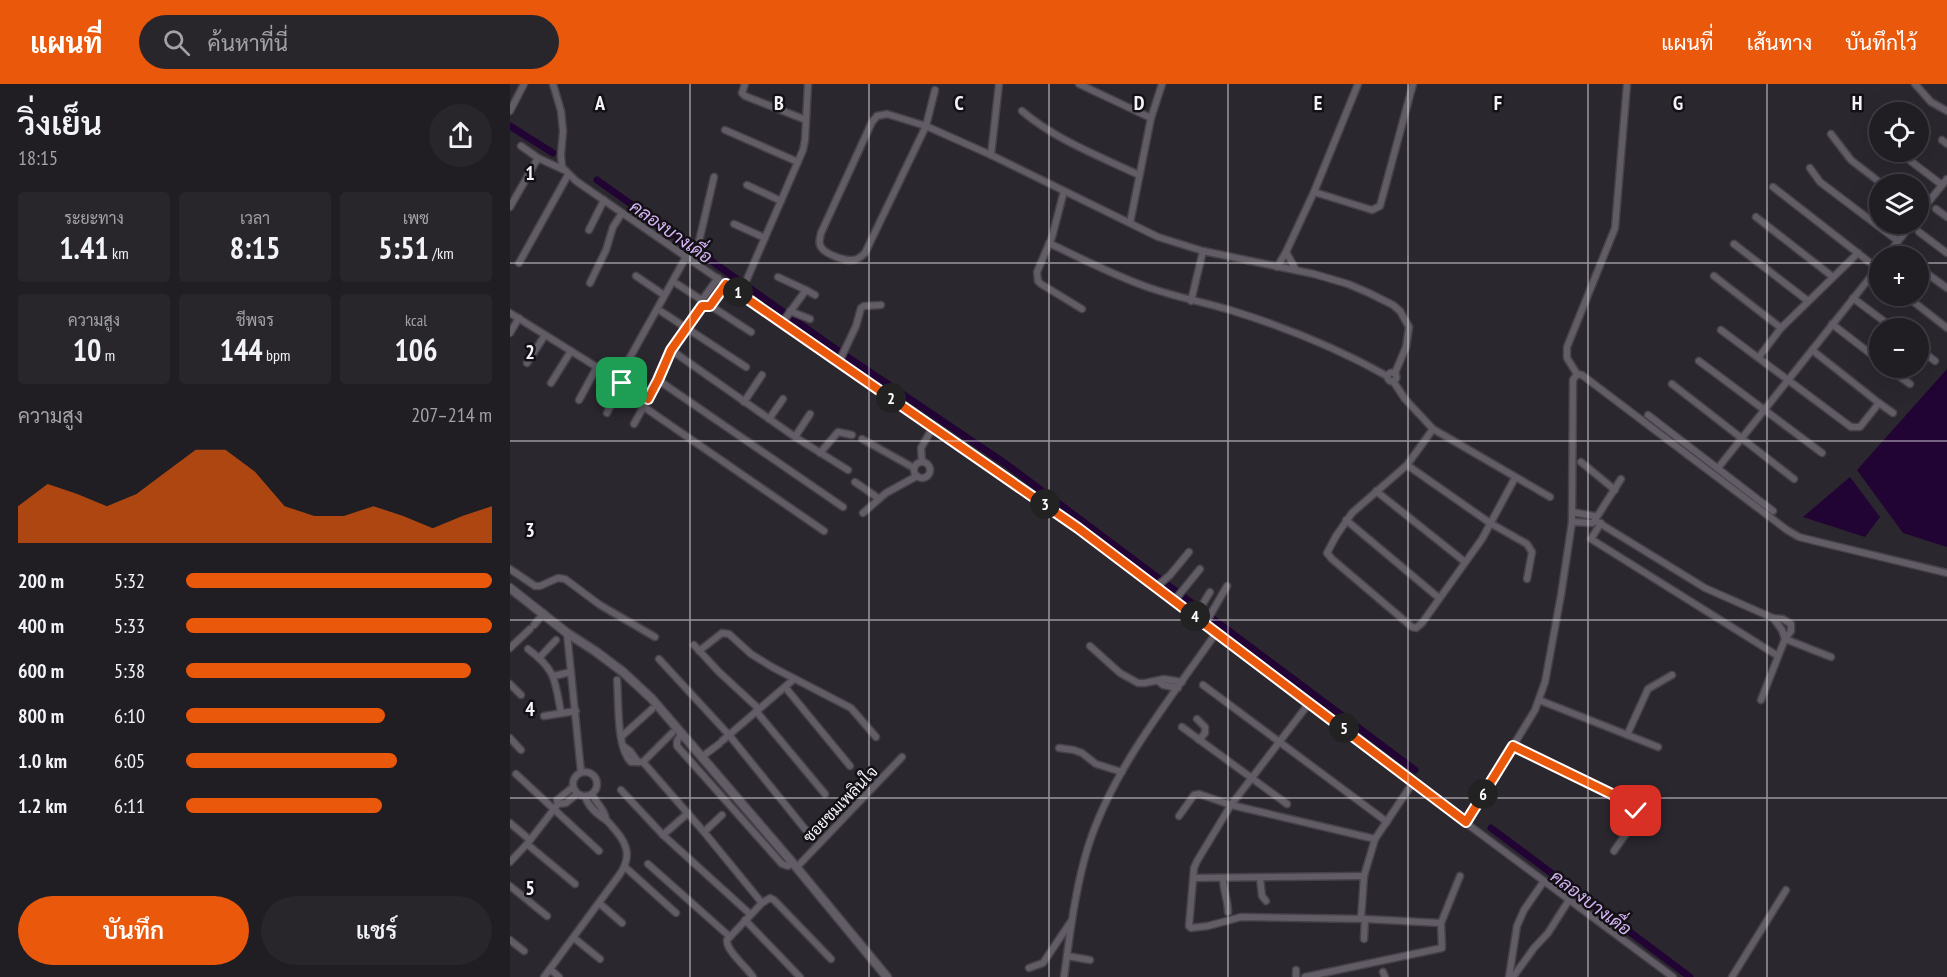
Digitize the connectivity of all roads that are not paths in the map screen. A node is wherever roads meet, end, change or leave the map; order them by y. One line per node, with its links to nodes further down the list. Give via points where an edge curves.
1 (524, 84): 14 (street)
2 (553, 84): 28 (street, via 561,111 561,155)
3 (745, 84): 18 (street, via 744,96)
4 (808, 84): 18 (street)
5 (999, 84): 23 (street)
6 (1079, 84): 17 (street)
7 (1162, 84): 17 (street)
8 (1358, 84): 37 (street)
9 (1413, 84): 37 (street, via 1380,206 1372,210)
10 (1627, 84): 115 (street, via 1615,228 1566,352)
11 (1915, 84): 13 (street)
12 (935, 90): 19 (street)
13 (1944, 110): 16 (street)
14 (510, 111)
15 (1022, 111): 30 (street, via 1057,136)
16 (1947, 116)
17 (1151, 118): 30 (street)
18 (806, 120): 25 (street)
19 (926, 126): 19 (street, via 865,253 853,261 826,252 820,246 821,233 877,116 886,114); 23 (street)
20 (724, 130): 25 (street)
21 (1831, 134): 29 (street, via 1851,160)
22 (521, 146): 24 (street)
23 (991, 155): 36 (street)
24 (538, 158): 28 (street); 41 (street)
25 (798, 162): 39 (street)
26 (1912, 162): 34 (street)
27 (1810, 168): 52 (street, via 1820,182)
28 (566, 172): 38 (street); 62 (street)
29 (1869, 174)
30 (1139, 175): 47 (street)
31 (714, 177): 60 (street)
32 (1947, 179): 34 (street)
33 (747, 185): 39 (street)
34 (1942, 185): 40 (street)
35 (1773, 187): 58 (street)
36 (1064, 191): 47 (street); 53 (street)
37 (1314, 192): 57 (street)
38 (604, 200): 43 (street); 48 (street)
39 (781, 201): 51 (street)
40 (1929, 201)
41 (510, 207)
42 (1936, 209): 45 (street)
43 (622, 213): 60 (street); 73 (street)
44 (1756, 217): 69 (street)
45 (1947, 217)
46 (734, 224): 51 (street)
47 (1130, 224): 56 (street)
48 (589, 230)
49 (1904, 234): 52 (street)
50 (1922, 234): 59 (street)
51 (765, 238): 71 (street)
52 (1898, 241): 55 (street)
53 (1049, 243): 81 (street, via 1128,280); 86 (street, via 1037,272 1038,281)
54 (1734, 244): 82 (street)
55 (1894, 246)
56 (1203, 251): 63 (street); 81 (street)
57 (1287, 252): 63 (street); 64 (street)
58 (1858, 253): 61 (street); 69 (street)
59 (1947, 253)
60 (692, 256): 70 (street); 79 (street)
61 (1869, 262)
62 (519, 263)
63 (1277, 267): 64 (street)
64 (1296, 270): 114 (street, via 1347,284 1400,311 1409,327 1409,336)
65 (1929, 275): 76 (street)
66 (636, 276): 79 (street)
67 (1714, 276): 94 (street)
68 (778, 277): 77 (street)
69 (1833, 277): 82 (street)
70 (718, 278): 75 (street); 83 (street)
71 (747, 279)
72 (1869, 280): 80 (street)
73 (590, 283)
74 (677, 284): 83 (street)
75 (726, 284): 83 (street); 89 (street)
76 (1947, 288)
77 (806, 290): 78 (street); 89 (street)
78 (815, 295)
79 (664, 296): 108 (street)
80 (1853, 298): 91 (street); 93 (street)
81 (1191, 301): 117 (street, via 1299,333)
82 (1808, 301): 94 (street)
83 (705, 304): 95 (street); 98 (street)
84 (881, 305): 106 (street, via 861,308)
85 (1919, 306): 96 (street)
86 (1082, 309)
87 (662, 312): 95 (street)
88 (510, 313): 90 (street)
89 (786, 317): 92 (street); 106 (street)
90 (519, 318): 99 (street); 100 (street)
91 (1880, 318)
92 (810, 319)
93 (1832, 324): 102 (street); 104 (street)
94 (1781, 327): 107 (street)
95 (687, 328): 101 (street); 113 (street)
96 (1947, 328)
97 (1721, 330): 107 (street)
98 (751, 332)
99 (510, 333)
100 (545, 335): 103 (street); 111 (street)
101 (671, 350): 119 (street); 129 (street)
102 (1812, 350): 120 (street); 130 (street)
103 (571, 351): 112 (street); 122 (street)
104 (1869, 353)
105 (1929, 356): 110 (street)
106 (841, 357): 139 (street)
107 (1759, 357): 120 (street)
108 (628, 361)
109 (1699, 361): 132 (street)
110 (1935, 361)
111 (527, 363)
112 (597, 367): 123 (street); 128 (street)
113 (746, 367)
114 (1395, 373): 117 (street); 121 (street)
115 (1577, 374): 164 (street, via 1573,380); 175 (street, via 1799,537)
116 (762, 375): 129 (street)
117 (1387, 376): 121 (street)
118 (1902, 378): 125 (street)
119 (658, 380): 126 (street); 162 (street)
120 (1788, 380): 130 (street, via 1851,427 1860,427); 132 (street)
121 (1393, 381): 140 (street)
122 (551, 383)
123 (622, 383): 126 (street); 133 (street)
124 (1672, 384): 144 (street)
125 (1910, 384)
126 (648, 399): 131 (street)
127 (783, 399): 137 (street)
128 (579, 400)
129 (744, 402): 137 (street)
130 (1879, 403): 134 (street)
131 (644, 407): 138 (street); 170 (street)
132 (1765, 409): 144 (street); 146 (street)
133 (607, 412)
134 (1893, 413)
135 (810, 414): 142 (street)
136 (1648, 414): 151 (street)
137 (769, 419): 142 (street)
138 (634, 424)
139 (933, 427): 147 (street, via 921,448); 177 (street)
140 (1433, 429): 149 (street); 154 (street)
141 (852, 435): 145 (street, via 838,432)
142 (795, 437): 145 (street)
143 (862, 439): 150 (street)
144 (1742, 439): 151 (street); 156 (street)
145 (820, 453): 152 (street)
146 (1822, 453)
147 (922, 461): 150 (street); 153 (street, via 929,465 930,473 924,478)
148 (1581, 462): 158 (street)
149 (1407, 465): 159 (street); 169 (street)
150 (914, 468): 153 (street)
151 (1718, 468): 163 (street)
152 (848, 470)
153 (916, 476): 161 (street)
154 (1515, 478): 160 (street); 169 (street)
155 (1621, 479): 158 (street)
156 (1794, 479)
157 (855, 482): 161 (street)
158 (1615, 490): 168 (street)
159 (1376, 491): 166 (street); 172 (street)
160 (1550, 497)
161 (879, 498): 165 (street)
162 (843, 507)
163 (1773, 511)
164 (1572, 512): 167 (street); 168 (street, via 1590,514)
165 (863, 513)
166 (1346, 520): 182 (street); 182 (street, via 1327,553 1409,625 1419,626)
167 (1572, 522): 168 (street); 209 (street)
168 (1598, 522): 185 (street, via 1705,588); 195 (street, via 1591,539)
169 (1490, 523): 172 (street); 176 (street, via 1530,547)
170 (824, 531)
171 (1189, 552): 177 (street)
172 (1465, 562): 182 (street)
173 (510, 569): 189 (street, via 535,586 558,578 570,581 600,605)
174 (1200, 569): 181 (street)
175 (1947, 573)
176 (1527, 579)
177 (1159, 583): 181 (street)
178 (1227, 586): 186 (street)
179 (510, 588): 183 (street)
180 (1210, 592): 184 (street)
181 (1177, 597): 184 (street)
182 (1439, 598)
183 (544, 613): 187 (street); 193 (street)
184 (1197, 613): 186 (street)
185 (1773, 618): 190 (street); 190 (street, via 1791,624)
186 (1208, 620): 188 (street)
187 (567, 633): 199 (street); 220 (street, via 622,672)
188 (1216, 633): 205 (street); 211 (street)
189 (655, 637)
190 (1785, 639): 195 (street); 196 (street)
191 (556, 640): 197 (street)
192 (1090, 646): 205 (street, via 1120,673 1138,683)
193 (510, 648)
194 (528, 649): 197 (street)
195 (1778, 656): 210 (street)
196 (1831, 657)
197 (539, 658): 201 (street)
198 (660, 659): 221 (street)
199 (571, 672): 201 (street); 214 (street)
200 (1672, 675): 222 (street, via 1648,689)
201 (554, 676): 215 (street)
202 (794, 679): 207 (street); 213 (street, via 760,660 725,633 697,648); 223 (street, via 851,708)
203 (617, 680): 224 (street)
204 (510, 684): 208 (street)
205 (1180, 685): 237 (street)
206 (1203, 685): 227 (street)
207 (785, 687): 213 (street); 235 (street)
208 (521, 695)
209 (1539, 700): 222 (street); 228 (street)
210 (1761, 700)
211 (1310, 702): 227 (street); 240 (street)
212 (652, 709): 224 (street)
213 (758, 710): 221 (street); 245 (street)
214 (576, 711): 215 (street); 236 (street)
215 (561, 713): 216 (street)
216 (544, 716)
217 (1197, 719): 226 (street, via 1205,727)
218 (1182, 727): 226 (street)
219 (672, 733): 234 (street)
220 (682, 733): 232 (street); 250 (street, via 677,746)
221 (729, 735): 232 (street); 259 (street)
222 (1627, 735): 229 (street)
223 (876, 736)
224 (621, 737): 234 (street, via 628,760)
225 (510, 738): 231 (street)
226 (1199, 740): 239 (street)
227 (1280, 742): 239 (street); 254 (street)
228 (1513, 746): 255 (street); 263 (street, via 1635,808 1635,819)
229 (1658, 747)
230 (1059, 748): 237 (street, via 1082,753 1096,764)
231 (521, 750)
232 (705, 755): 250 (street)
233 (902, 757): 266 (street, ซอยชมเพลินใจ)
234 (640, 762): 251 (street)
235 (850, 766)
236 (581, 772): 241 (street, via 575,776); 244 (street, via 596,778 597,787)
237 (1122, 772): 286 (street, via 1089,845)
238 (516, 774): 249 (street)
239 (1252, 778): 247 (street); 248 (street)
240 (1414, 781): 254 (street); 255 (street)
241 (573, 788): 243 (street); 249 (street, via 557,800)
242 (621, 790): 258 (street)
243 (577, 794): 246 (street); 249 (street)
244 (592, 794): 246 (street); 253 (street)
245 (825, 795)
246 (585, 796): 253 (street, via 586,802)
247 (1287, 804)
248 (1232, 805): 252 (street, via 1194,795); 260 (street); 270 (street, via 1197,861)
249 (556, 806): 261 (street); 262 (street)
250 (730, 808): 257 (street); 266 (street)
251 (688, 813): 257 (street); 258 (street)
252 (1179, 816)
253 (606, 820): 267 (street, via 625,844)
254 (1387, 822): 260 (street)
255 (1466, 822): 273 (street)
256 (510, 823): 261 (street)
257 (704, 832): 280 (street)
258 (663, 835): 284 (street)
259 (813, 839)
260 (1375, 839): 268 (street)
261 (528, 842): 264 (street); 274 (street)
262 (599, 851)
263 (1614, 851)
264 (510, 862)
265 (648, 864): 289 (street)
266 (794, 865): 304 (street)
267 (625, 867): 279 (street); 282 (street)
268 (1364, 876): 272 (street); 285 (street)
269 (1460, 876): 287 (street)
270 (1194, 878): 271 (street); 285 (street, via 1188,923 1191,928 1241,917)
271 (1223, 878): 272 (street); 281 (street)
272 (1260, 878): 278 (street)
273 (1544, 881): 277 (street); 307 (street, via 1517,926)
274 (575, 884)
275 (510, 886): 283 (street)
276 (1786, 890): 310 (street)
277 (1569, 900): 308 (street); 309 (street)
278 (1266, 901)
279 (599, 903): 288 (street); 290 (street)
280 (762, 903): 284 (street); 295 (street, via 767,898 774,900)
281 (1228, 912)
282 (676, 913)
283 (548, 916)
284 (748, 917): 289 (street); 303 (street)
285 (1363, 919): 287 (street); 291 (street)
286 (1072, 920): 294 (street); 298 (street, via 1043,963)
287 (1441, 923): 306 (street, via 1442,948)
288 (622, 924)
289 (729, 936): 302 (street, via 727,948)
290 (574, 938): 296 (street); 299 (street)
291 (1364, 939)
292 (510, 940): 293 (street)
293 (524, 951)
294 (1069, 956): 297 (street); 305 (street)
295 (831, 958)
296 (600, 959)
297 (1090, 960)
298 (1029, 968)
299 (550, 969): 300 (street); 301 (street)
300 (544, 977)
301 (559, 977)
302 (753, 977)
303 (800, 977)
304 (887, 977)
305 (1064, 977)
306 (1305, 977)
307 (1509, 977)
308 (1514, 977)
309 (1673, 977)
310 (1732, 977)

